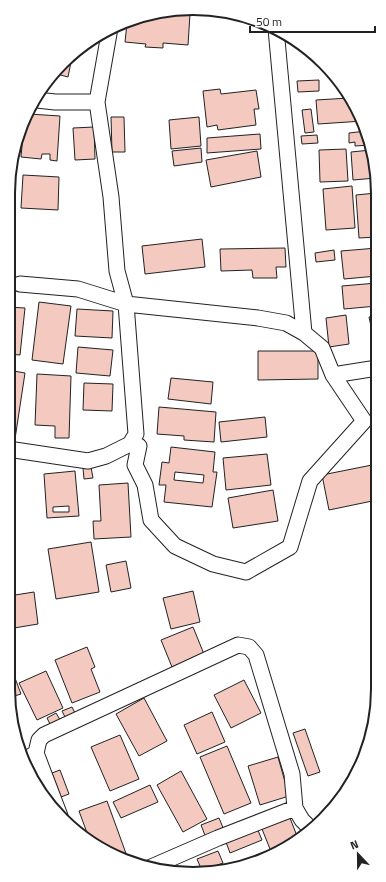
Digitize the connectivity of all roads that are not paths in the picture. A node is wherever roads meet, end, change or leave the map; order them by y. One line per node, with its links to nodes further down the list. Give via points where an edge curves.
1 (109, 36): 4 (street)
2 (277, 36): 7 (street)
3 (41, 100): 4 (street)
4 (97, 102): 6 (street, via 111,197 117,271)
5 (20, 284): 6 (street, via 78,289)
6 (126, 304): 7 (street, via 258,318 286,323); 10 (street, via 136,434)
7 (304, 333): 9 (street, via 322,348)
8 (371, 369): 9 (street)
9 (333, 375): 10 (street, via 364,421 310,481 290,547 246,572 213,564 175,546 151,520 145,485 135,465 138,446)
10 (130, 444): 11 (street, via 106,456 88,461)
11 (15, 450)
12 (30, 756): 13 (street); 14 (street, via 44,735 238,645 249,647 256,655 292,774)
13 (48, 792)
14 (295, 808): 15 (street); 16 (street)
15 (307, 825)
16 (158, 864)

